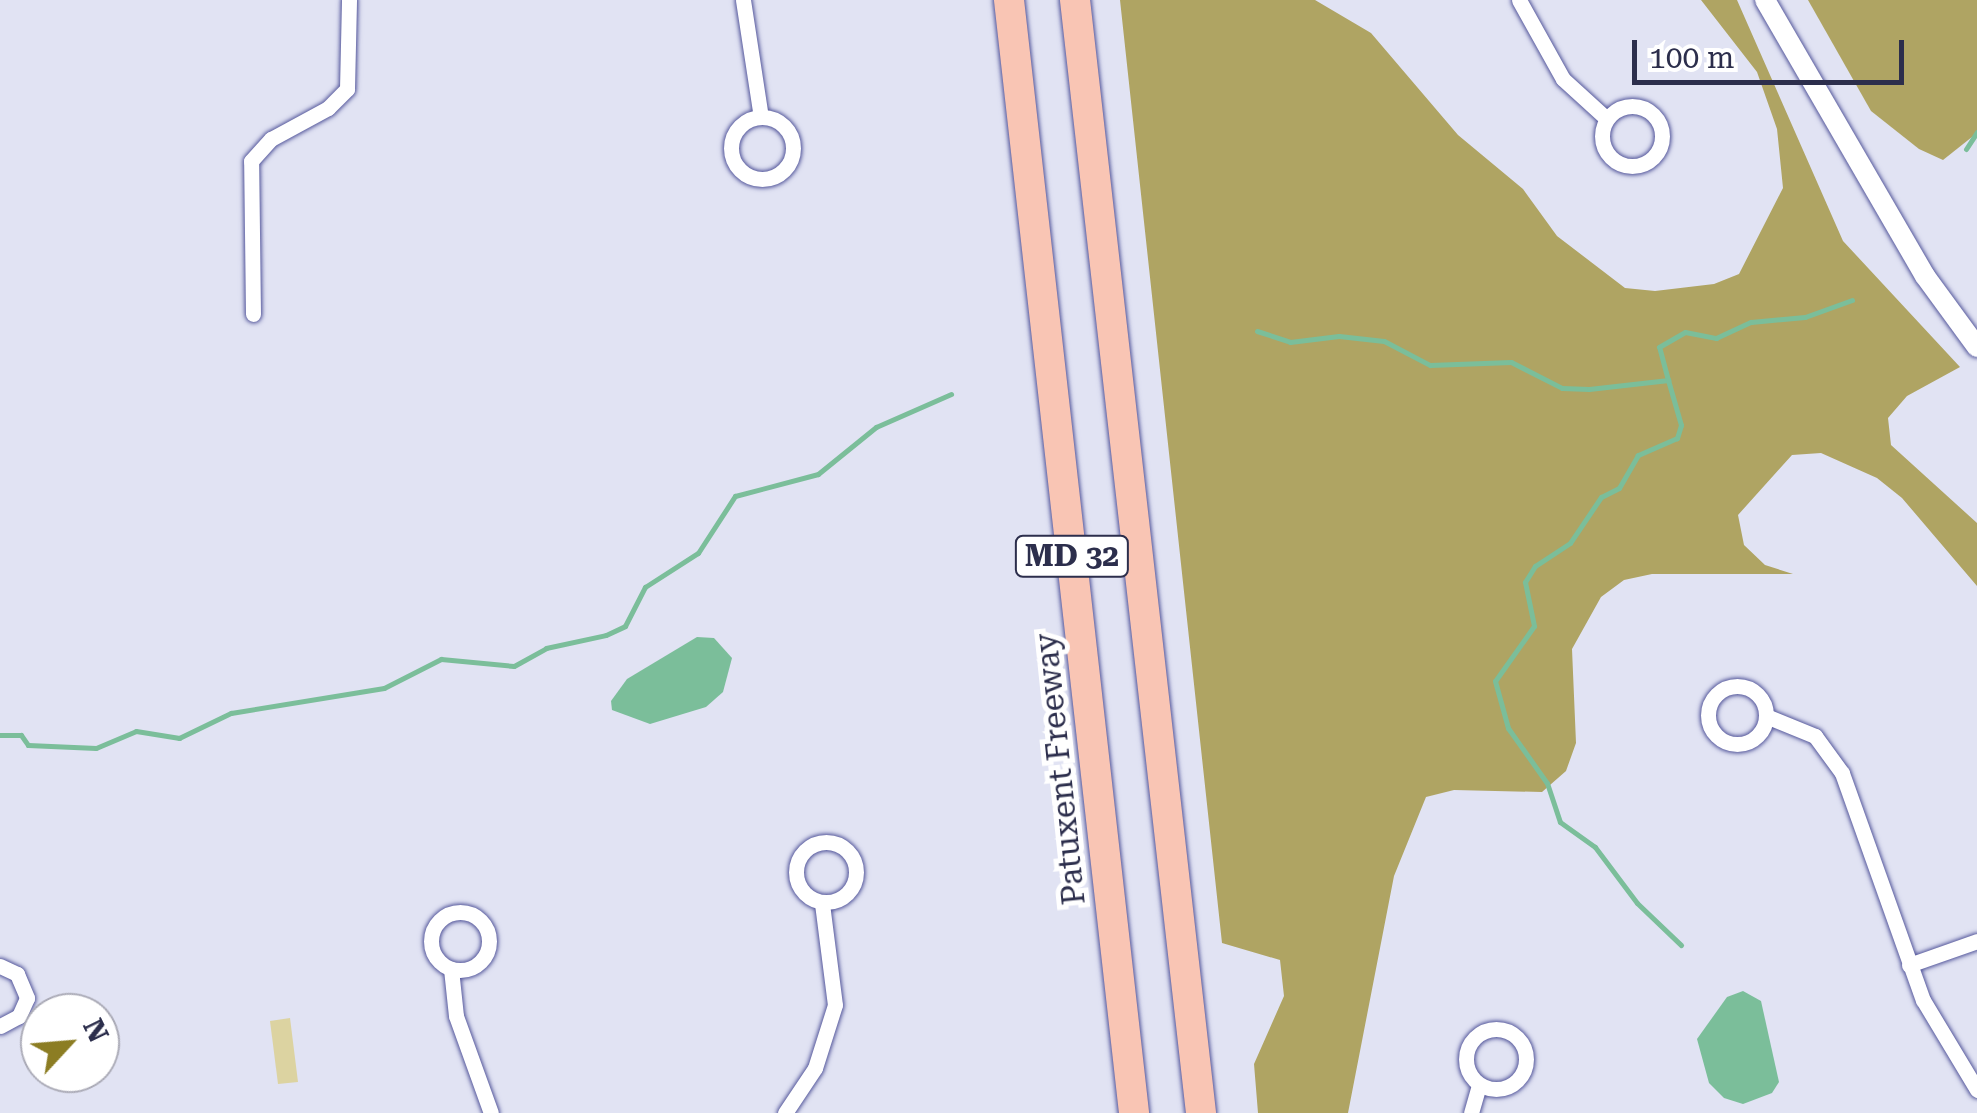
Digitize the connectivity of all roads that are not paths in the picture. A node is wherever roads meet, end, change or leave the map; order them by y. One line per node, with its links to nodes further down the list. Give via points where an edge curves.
1 (350, 0): 9 (street, via 347,89 328,108 271,139 251,161)
2 (743, 0): 7 (street)
3 (1009, 0): 22 (highway, Patuxent Freeway / MD 32)
4 (1075, 0): 23 (highway, MD 32)
5 (1519, 0): 8 (street, via 1563,79)
6 (1765, 0): 10 (street, via 1926,276)
7 (761, 117): 7 (street, via 780,123 792,148 787,166 764,179 737,167 731,148 737,130)
8 (1606, 120)
9 (253, 314)
10 (1977, 346)
11 (1766, 716): 15 (street, via 1815,736 1842,772)
12 (822, 902): 12 (street, via 846,894 856,876 849,853 832,842 804,851 795,872 804,894); 21 (street, via 835,1005 816,1068)
13 (1977, 942): 15 (street)
14 (0, 966): 17 (street, via 17,974 26,998 19,1016)
15 (1909, 966): 19 (street)
16 (451, 969): 20 (street, via 456,1016)
17 (0, 1028)
18 (1480, 1085): 18 (street, via 1502,1090 1523,1076 1526,1052 1513,1033 1492,1029 1470,1043 1467,1067); 24 (street)
19 (1977, 1090)
20 (491, 1113)
21 (786, 1113)
22 (1134, 1113)
23 (1201, 1113)
24 (1471, 1113)

